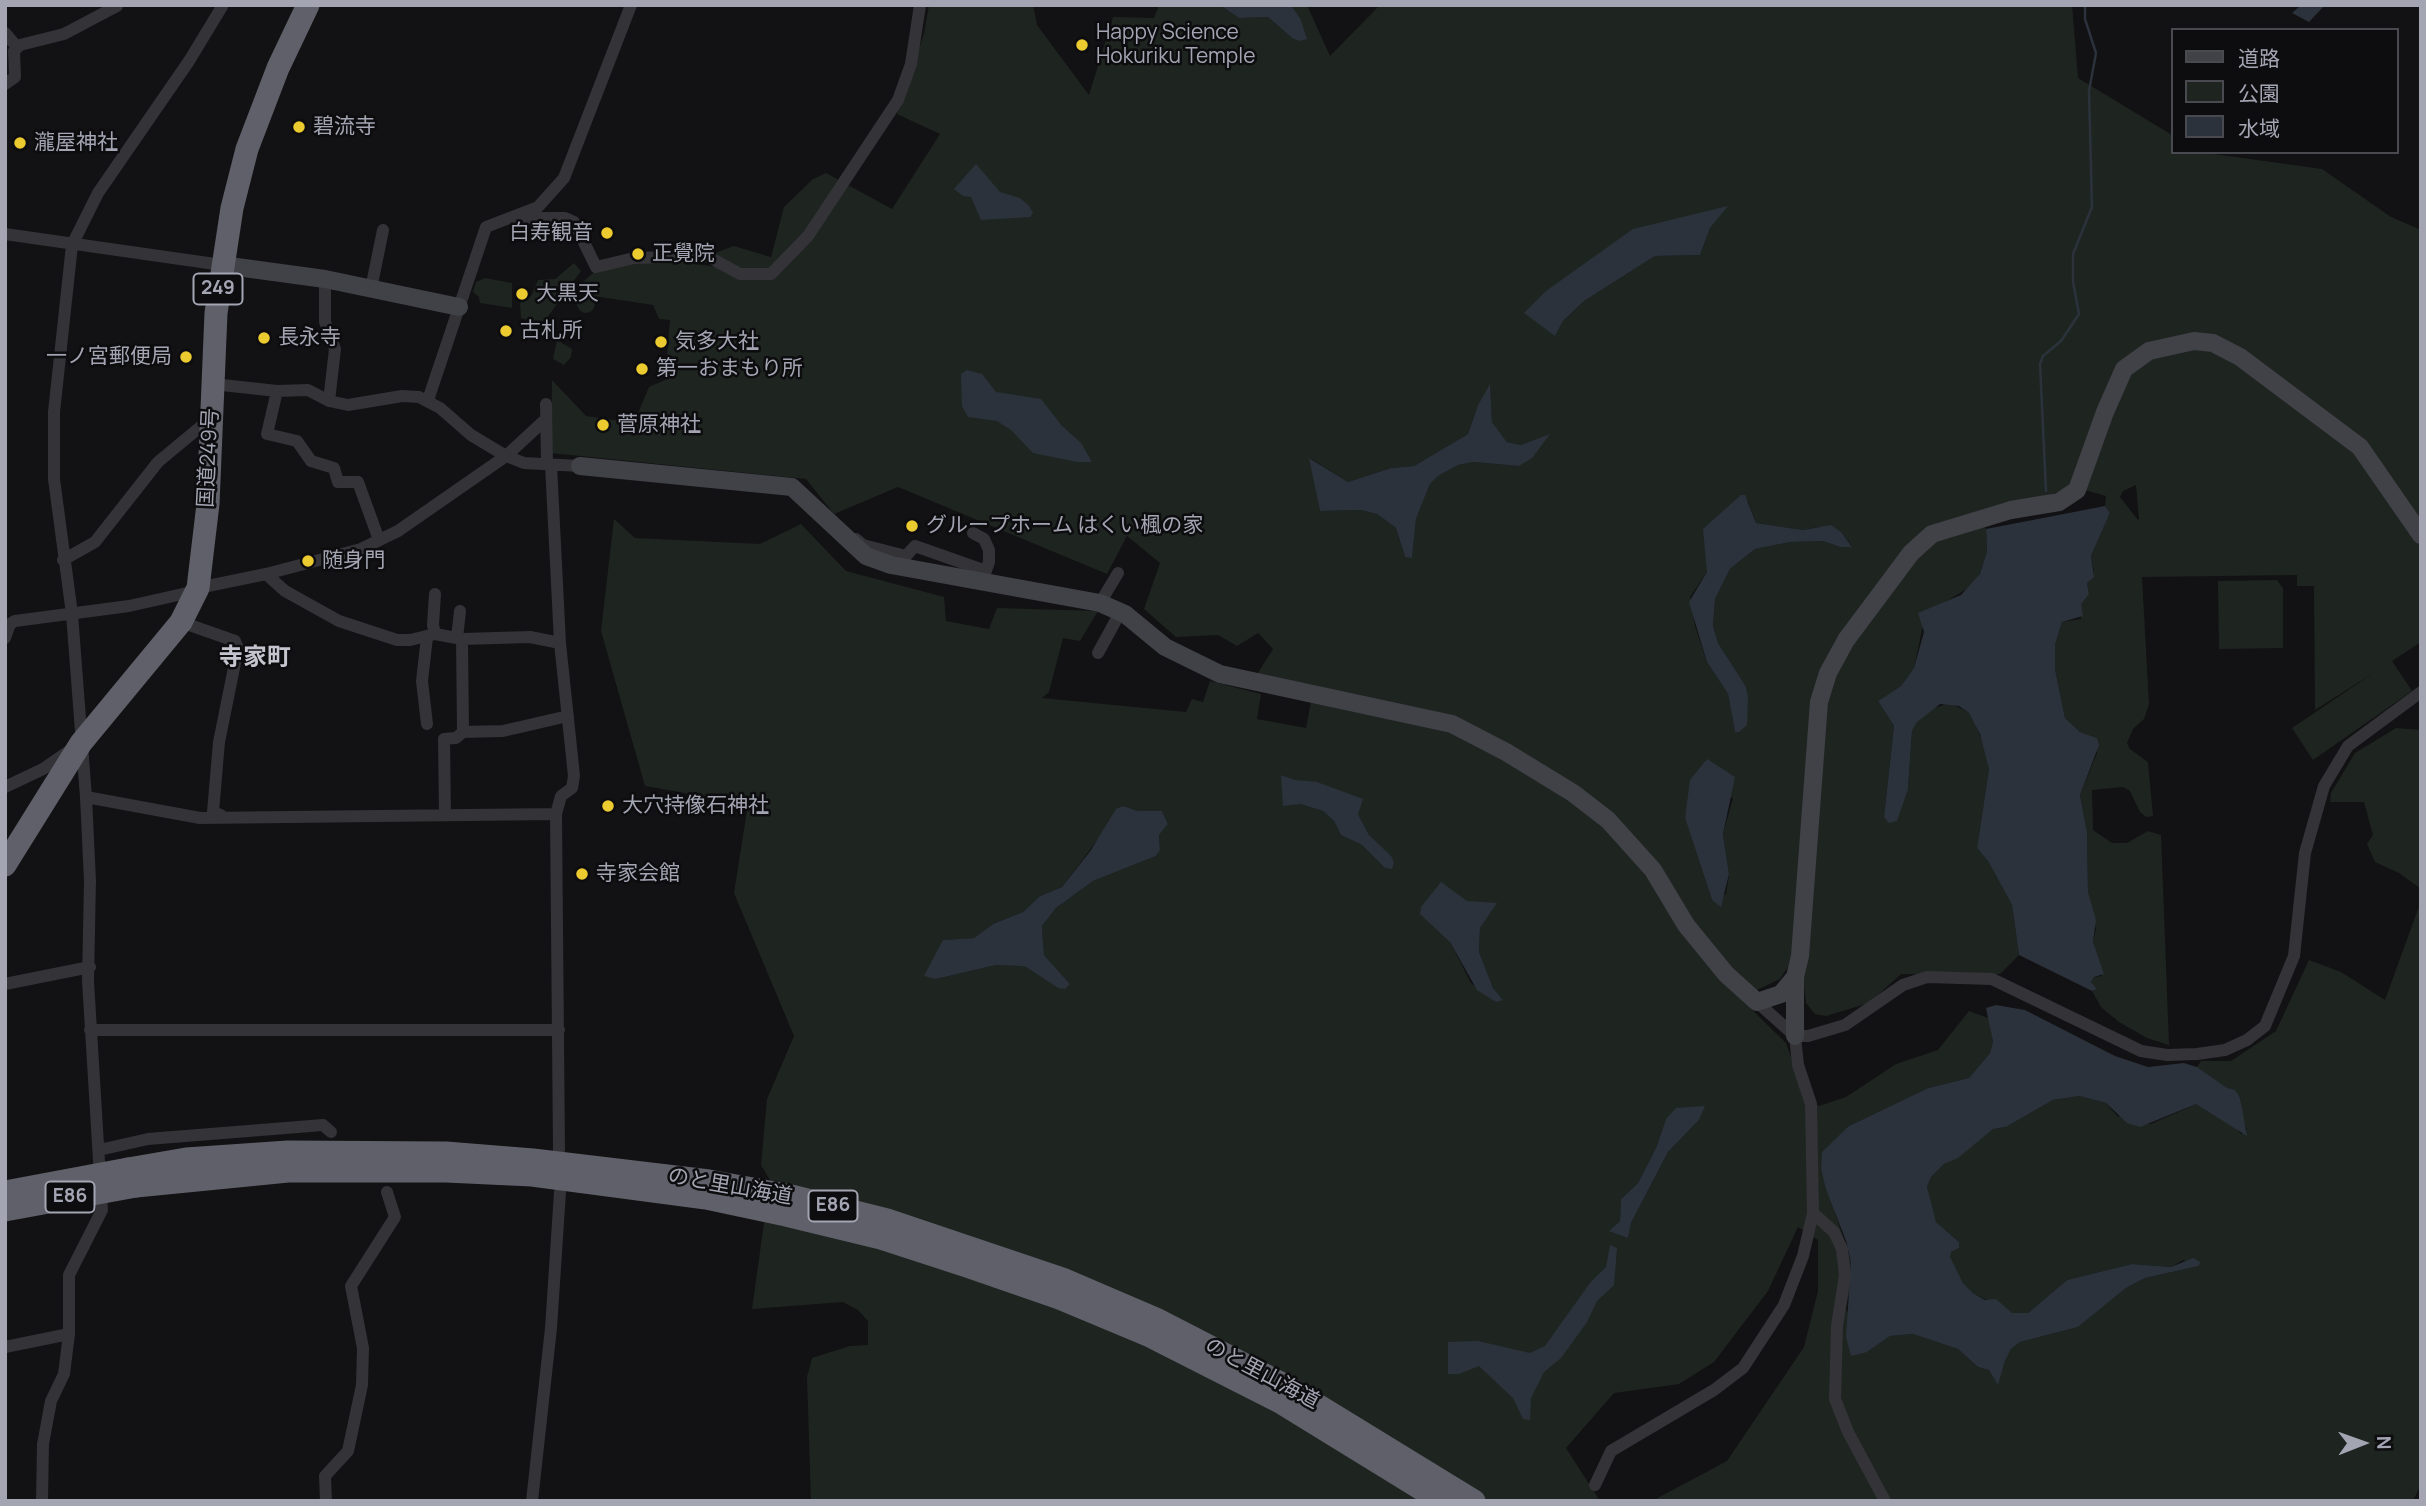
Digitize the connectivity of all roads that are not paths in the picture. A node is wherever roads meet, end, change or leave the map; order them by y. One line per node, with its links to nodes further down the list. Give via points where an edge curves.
1 (223, 5): 12 (street, via 98,193)
2 (308, 5): 13 (highway, 国道249号 / 249, via 247,149)
3 (631, 5): 9 (street, via 565,178 538,207)
4 (920, 5): 9 (street, via 913,54 898,100 808,236 771,274 740,274 707,256 634,258 596,267 574,222)
5 (117, 6): 7 (street, via 64,34)
6 (5, 33): 7 (street)
7 (17, 47): 8 (street, via 15,77)
8 (5, 84)
9 (512, 218): 16 (street, via 486,227)
10 (383, 230): 15 (street)
11 (5, 234): 12 (street)
12 (72, 245): 13 (street); 30 (street, via 54,412 54,479)
13 (222, 265): 14 (street); 17 (highway, 国道249号 / 249)
14 (325, 279): 15 (street); 20 (street, via 325,322 335,349)
15 (371, 289): 16 (street)
16 (459, 307): 19 (street)
17 (213, 384): 18 (street); 22 (highway, 国道249号 / 249)
18 (277, 391): 20 (street, via 308,390); 29 (street, via 267,434 298,442 311,461 334,468 338,482 358,482)
19 (428, 400): 20 (street, via 402,396 364,404); 24 (street)
20 (329, 401)
21 (546, 404): 23 (street)
22 (211, 418): 30 (street, via 158,462 95,542); 34 (highway, 国道249号 / 249, via 207,516)
23 (546, 419): 24 (street); 25 (street)
24 (506, 456): 25 (street, via 524,463); 29 (street)
25 (549, 464): 26 (street); 44 (street)
26 (580, 466): 33 (street, via 792,487 866,556 891,565)
27 (973, 534): 33 (street, via 984,539 989,550)
28 (2421, 536): 58 (street, via 2360,447 2240,357 2213,343 2194,341 2149,351 2124,369 2077,490 2059,502 2011,510 1932,534 1910,553 1834,662 1819,702 1814,739)
29 (379, 540): 32 (street)
30 (63, 560): 39 (street)
31 (1118, 573): 36 (street)
32 (266, 574): 34 (street); 41 (street, via 285,591 340,621 397,639)
33 (983, 577): 36 (street)
34 (197, 589): 39 (street); 40 (highway, 国道249号 / 249)
35 (435, 594): 41 (street)
36 (1100, 603): 38 (street)
37 (460, 611): 43 (street)
38 (1121, 611): 45 (street); 60 (street, via 1165,647 1220,674 1451,724 1551,779 1628,839 1686,925 1726,974)
39 (72, 614): 42 (street, via 15,621); 50 (street)
40 (181, 622): 50 (highway, 国道249号 / 249); 55 (street, via 235,641 237,648 219,742 213,812)
41 (431, 635): 43 (street); 48 (street, via 422,681)
42 (5, 638)
43 (460, 639): 44 (street, via 530,638); 49 (street)
44 (560, 643): 47 (street)
45 (1098, 653)
46 (2421, 692): 63 (street, via 2348,746 2323,786 2305,853 2294,957 2265,1026 2247,1040 2225,1050 2197,1054 2141,1051 1992,979 1927,977 1903,985 1845,1025 1808,1036)
47 (568, 716): 49 (street, via 503,731); 54 (street, via 574,776)
48 (427, 724)
49 (463, 732): 53 (street, via 444,739)
50 (81, 743): 51 (street); 52 (street); 56 (highway, 国道249号 / 249)
51 (5, 787)
52 (86, 797): 55 (street, via 200,818); 57 (street)
53 (445, 814): 54 (street); 55 (street)
54 (556, 814): 62 (street)
55 (221, 815)
56 (5, 865)
57 (90, 967): 59 (street); 61 (street)
58 (1795, 977): 60 (street, via 1781,994); 63 (street)
59 (5, 984)
60 (1757, 1002): 63 (street)
61 (90, 1030): 62 (street); 65 (street)
62 (558, 1030): 66 (street)
63 (1795, 1035): 72 (street, via 1798,1065 1811,1104)
64 (331, 1132): 65 (street, via 323,1125 148,1139)
65 (99, 1150): 73 (street, via 102,1210 69,1275)
66 (559, 1151)
67 (132, 1178): 68 (highway, のと里山海道 / E86, bridge); 71 (highway, のと里山海道 / E86, bridge); 79 (highway, のと里山海道 / E86, via 288,1171 532,1175 706,1198 786,1214 967,1266 1150,1336 1280,1402); 80 (highway, のと里山海道 / E86, via 186,1159 288,1152 446,1153 709,1181 839,1208 987,1252 1156,1319 1299,1393)
68 (5, 1192)
69 (387, 1192): 77 (street, via 395,1217 351,1286 363,1348 362,1385 348,1451 325,1476)
70 (560, 1192): 78 (street, via 551,1328)
71 (5, 1210)
72 (1813, 1213): 75 (street, via 1784,1305 1743,1368 1611,1451); 81 (street, via 1833,1232 1842,1250 1845,1275 1837,1326 1835,1399 1847,1432)
73 (69, 1334): 74 (street); 76 (street, via 64,1374 51,1401 43,1444)
74 (5, 1347)
75 (1595, 1485)
76 (41, 1501)
77 (326, 1501)
78 (531, 1501)
79 (1441, 1501)
80 (1474, 1501)
81 (1885, 1501)

